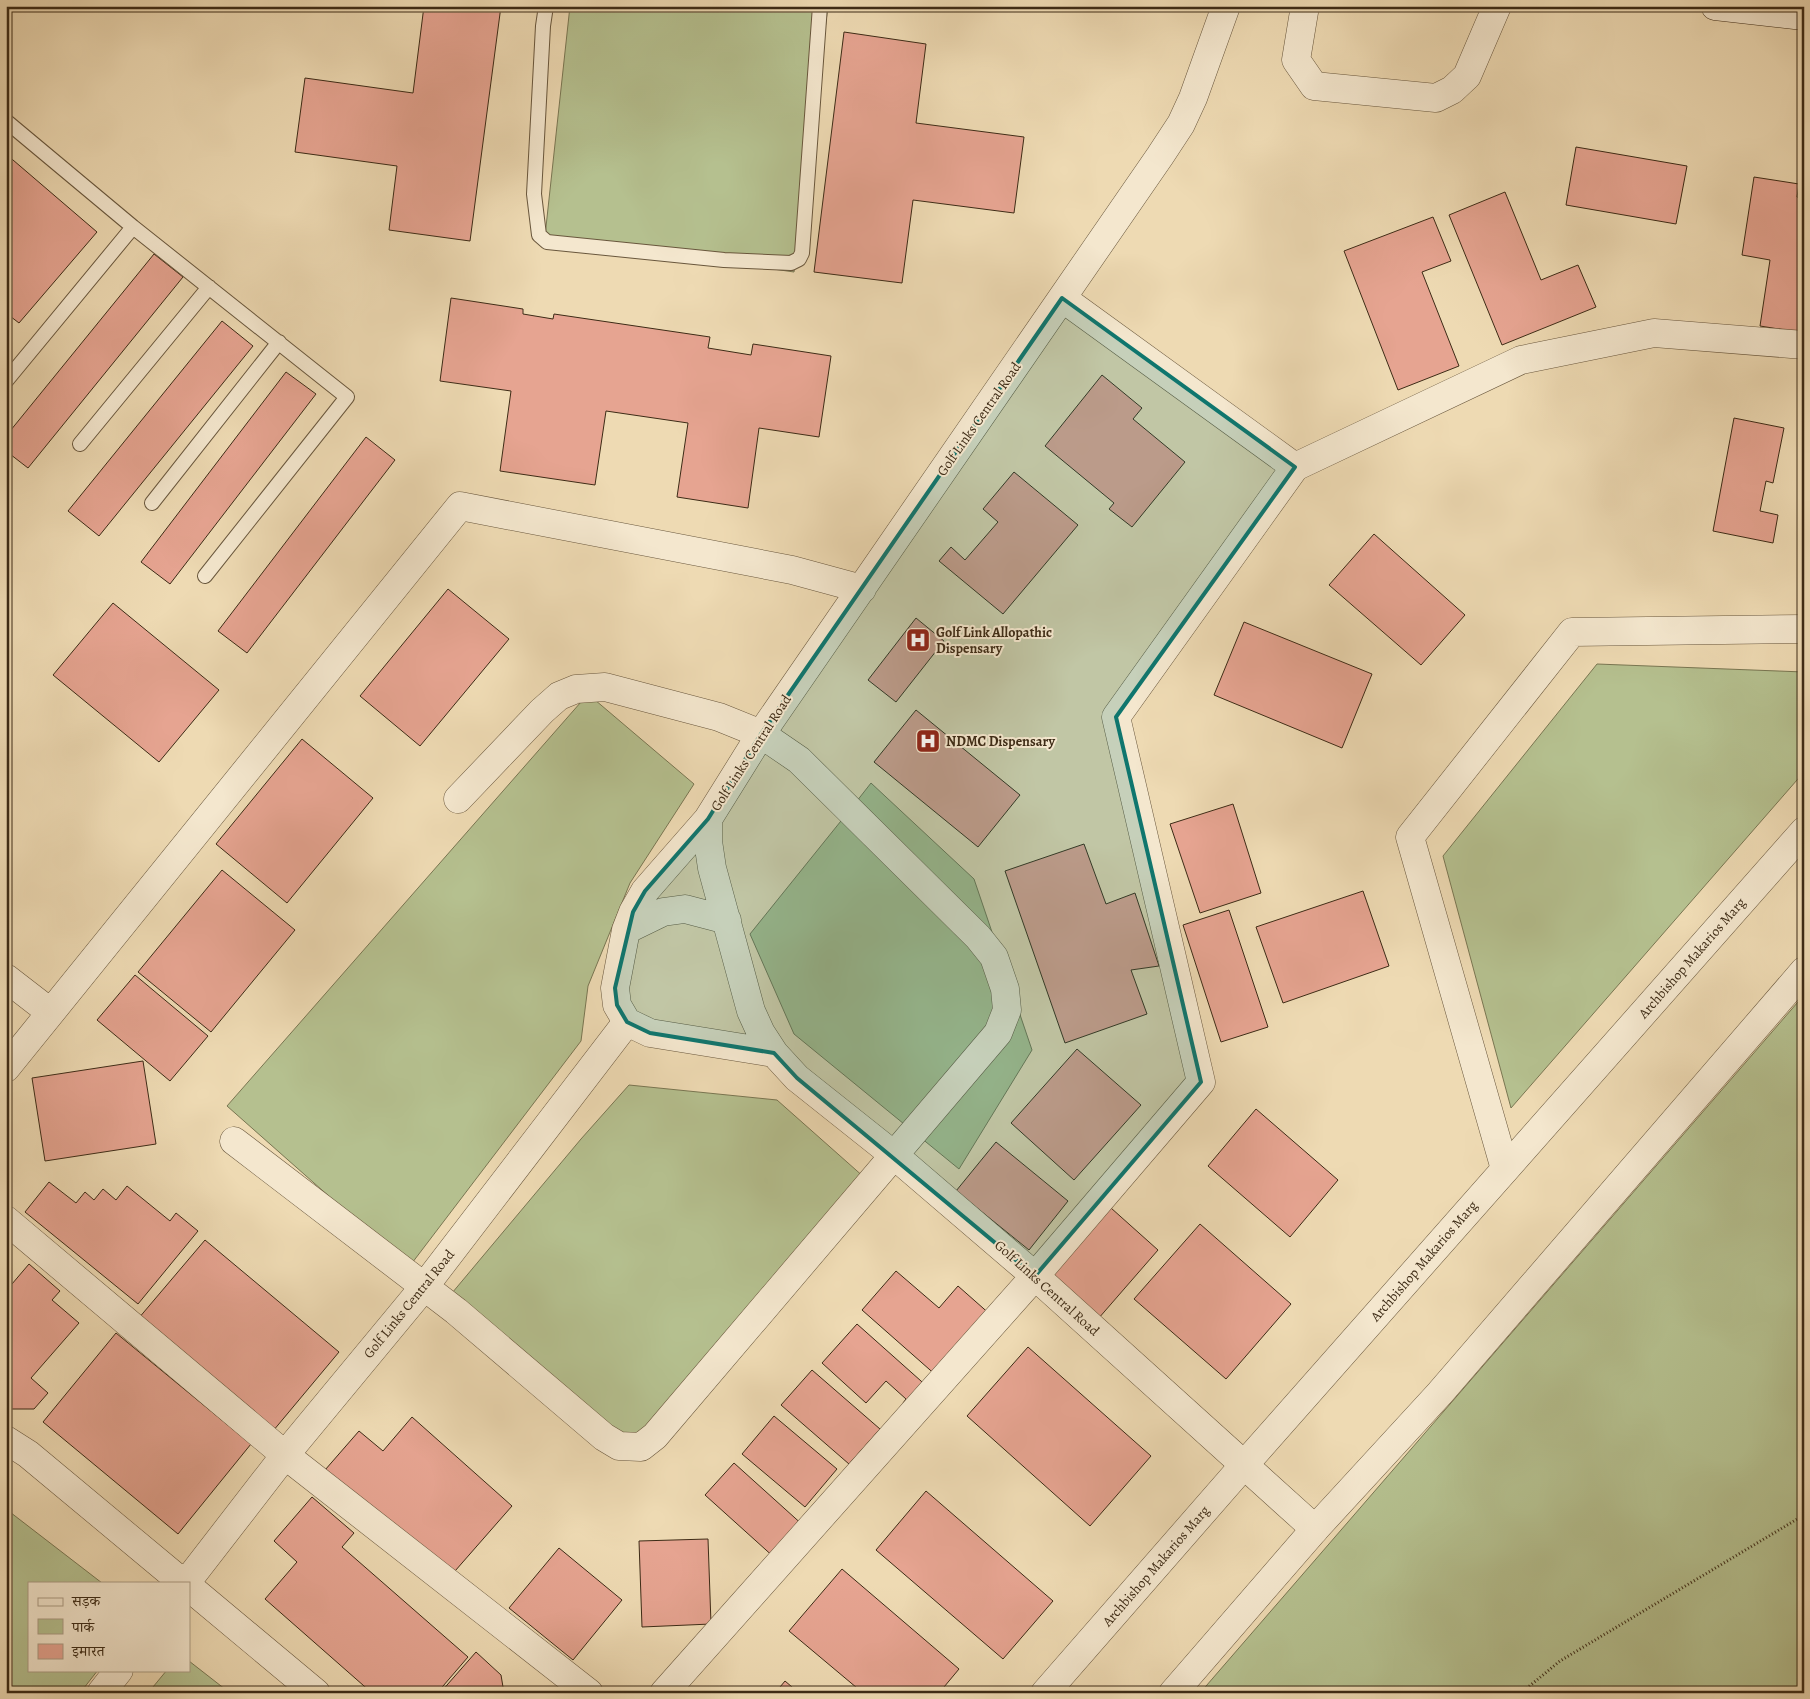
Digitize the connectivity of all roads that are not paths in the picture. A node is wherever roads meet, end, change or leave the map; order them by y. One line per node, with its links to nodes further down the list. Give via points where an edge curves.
1 (546, 6): 2 (lane, via 534,194 539,235 547,242 724,260 791,263 802,253)
2 (820, 6)
3 (1226, 6): 11 (street, Golf Links Central Road, via 1181,124)
4 (1305, 6): 5 (street, via 1296,60 1314,86 1436,98 1452,90 1467,76)
5 (1497, 6)
6 (1715, 6): 7 (street)
7 (1804, 16)
8 (6, 121): 9 (lane)
9 (133, 227): 10 (lane); 14 (lane)
10 (209, 287): 12 (lane); 15 (lane)
11 (1062, 298): 16 (street); 19 (street, Golf Links Central Road)
12 (279, 342): 17 (lane); 18 (lane, via 347,397)
13 (1804, 345): 16 (street, via 1654,333 1522,360)
14 (6, 381)
15 (80, 444)
16 (1295, 467): 37 (street, via 1116,717 1201,1082)
17 (152, 503)
18 (205, 576)
19 (862, 589): 21 (street, Golf Links Central Road); 29 (street, via 792,570 460,506)
20 (1804, 629): 35 (street, via 1572,632 1410,837)
21 (761, 734): 22 (street, via 720,718 605,688 576,689 559,696 542,711); 23 (street, Golf Links Central Road); 34 (street, via 799,760 978,937 994,957 1005,989 1007,1010 998,1033)
22 (458, 799)
23 (708, 819): 25 (street, Golf Links Central Road, via 712,868); 26 (street, Golf Links Central Road, via 645,891)
24 (1804, 831): 35 (street, Archbishop Makarios Marg)
25 (727, 920): 26 (street, via 685,908 663,912); 31 (street, Golf Links Central Road, via 751,1011)
26 (626, 930): 30 (street, Golf Links Central Road, via 615,988 617,1005)
27 (1804, 971): 42 (street, via 1440,1393)
28 (6, 978): 29 (street)
29 (50, 1012): 32 (street)
30 (627, 1022): 31 (street, via 650,1033); 38 (street, Golf Links Central Road)
31 (774, 1053): 34 (street, Golf Links Central Road, via 797,1078)
32 (6, 1068)
33 (234, 1141): 38 (street)
34 (895, 1156): 37 (street, Golf Links Central Road); 38 (street, via 655,1436 640,1447 619,1446 604,1437)
35 (1505, 1169): 41 (street, Archbishop Makarios Marg)
36 (6, 1220): 40 (street)
37 (1035, 1276): 41 (street, Golf Links Central Road); 50 (street)
38 (424, 1287): 40 (street, Golf Links Central Road)
39 (6, 1440): 43 (street, via 28,1454)
40 (285, 1455): 44 (street, Golf Links Central Road); 49 (street)
41 (1244, 1465): 42 (street, Golf Links Central Road); 51 (street, Archbishop Makarios Marg)
42 (1315, 1529): 52 (street)
43 (184, 1582)
44 (186, 1582)
45 (190, 1589): 48 (street)
46 (117, 1672): 47 (street)
47 (101, 1693)
48 (316, 1693)
49 (589, 1693)
50 (664, 1693)
51 (1045, 1693)
52 (1173, 1693)

